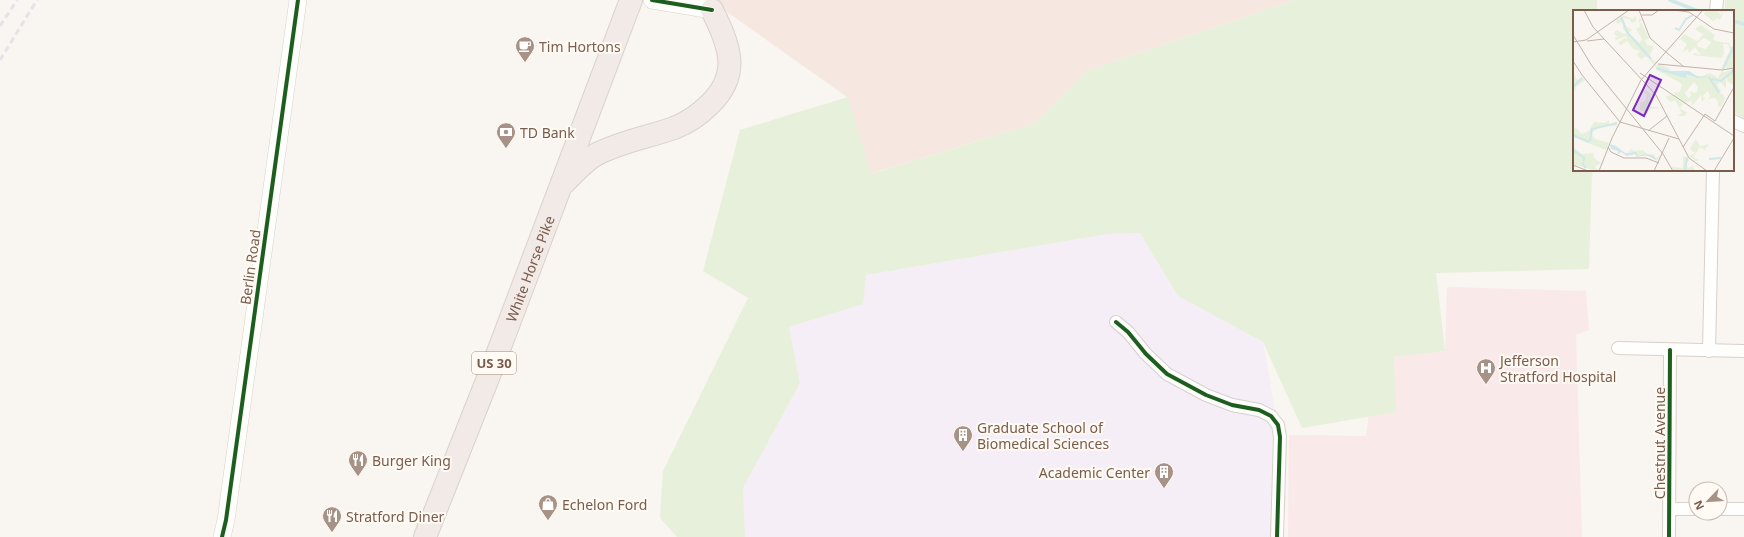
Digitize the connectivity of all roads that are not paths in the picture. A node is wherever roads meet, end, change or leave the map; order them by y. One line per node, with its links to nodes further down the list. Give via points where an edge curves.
1 (298, 0): 20 (street, Berlin Road)
2 (631, 0): 10 (highway, White Horse Pike / US 30)
3 (652, 0): 5 (street)
4 (1717, 0): 6 (street)
5 (712, 10): 10 (highway, via 725,36 730,58 728,80 717,98 699,115 674,128 626,141 597,154 580,166)
6 (1716, 10)
7 (1734, 121): 8 (street)
8 (1744, 126)
9 (1713, 171): 14 (street)
10 (560, 187): 21 (highway, White Horse Pike / US 30)
11 (1116, 322): 22 (street, via 1168,374 1206,395 1232,405 1259,410 1271,416 1278,425 1280,437)
12 (1618, 348): 13 (street)
13 (1670, 350): 14 (street); 16 (street, Chestnut Avenue)
14 (1709, 351): 15 (street)
15 (1744, 351)
16 (1670, 509): 17 (street); 23 (street, Chestnut Avenue)
17 (1688, 509)
18 (1728, 509): 19 (street)
19 (1744, 509)
20 (222, 537)
21 (426, 537)
22 (1277, 537)
23 (1669, 537)

